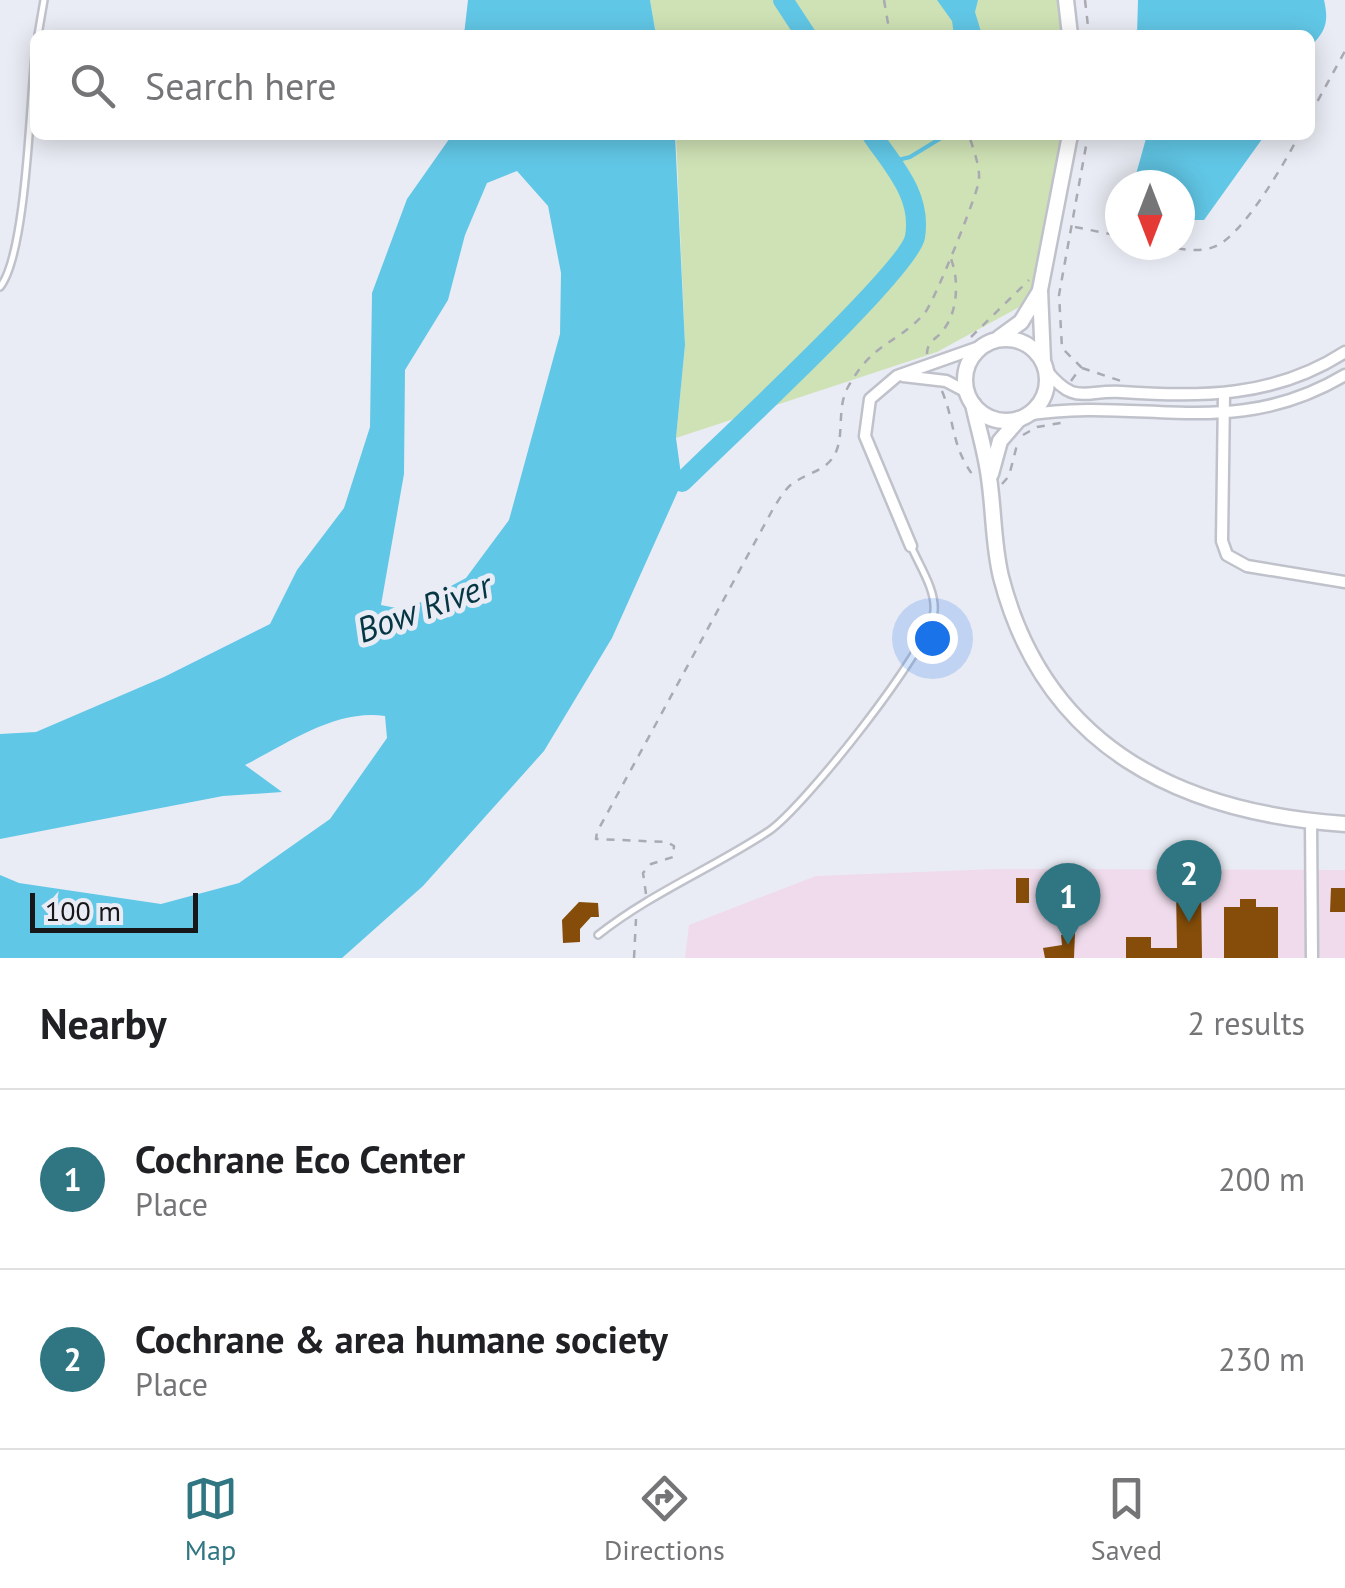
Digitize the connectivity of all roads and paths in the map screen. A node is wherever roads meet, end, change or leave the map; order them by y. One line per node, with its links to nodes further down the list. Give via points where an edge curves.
1 (44, 0): 5 (lane)
2 (884, 0): 6 (path)
3 (1066, 0): 7 (main road)
4 (1085, 0): 8 (path)
5 (39, 30)
6 (889, 30)
7 (1069, 30)
8 (1088, 30)
9 (1345, 52): 11 (path)
10 (30, 104): 21 (lane, via 16,239 9,276)
11 (1315, 106)
12 (970, 140): 19 (path, via 978,188)
13 (1069, 140): 20 (main road)
14 (1087, 140): 16 (path)
15 (1297, 140): 18 (path, via 1225,240)
16 (1074, 227): 17 (path); 31 (path, via 1058,325 1065,354)
17 (1105, 233)
18 (1195, 250)
19 (950, 258): 28 (path, via 958,280 948,324 926,348 927,356); 51 (path, via 928,310 860,366 841,401 836,452 793,482 773,508 600,826 596,840 674,846 673,857 643,873)
20 (1045, 268): 22 (main road); 23 (path)
21 (0, 287)
22 (1040, 290): 26 (main road, via 1022,322); 30 (main road)
23 (998, 308): 24 (path); 25 (path)
24 (1006, 313)
25 (967, 340)
26 (998, 340): 27 (main road); 30 (main road, via 1025,344)
27 (982, 346): 34 (street); 38 (main road, via 967,367)
28 (942, 351)
29 (1345, 352): 37 (street, via 1275,385)
30 (1045, 367): 37 (street, via 1060,386 1082,396); 41 (main road, via 1044,396)
31 (1080, 367): 32 (path); 35 (path)
32 (1114, 375)
33 (1345, 375): 39 (street, via 1286,402)
34 (897, 376): 38 (street, via 946,380); 47 (street, via 870,399 864,429)
35 (1068, 385)
36 (944, 386): 42 (path)
37 (1224, 395): 39 (street)
38 (970, 398): 41 (main road, via 994,418); 45 (main road)
39 (1224, 415): 41 (street, via 1094,408); 48 (street, via 1227,555 1247,566)
40 (1066, 416): 44 (path, via 1066,422 1020,437)
41 (1022, 417): 45 (main road, via 1000,441)
42 (954, 429): 43 (path); 46 (path, via 958,456)
43 (963, 429)
44 (1009, 476)
45 (989, 479): 46 (main road)
46 (990, 498): 49 (main road, via 1012,611 1044,674 1092,732 1188,795)
47 (911, 546): 51 (lane, via 933,597 932,619 865,726 768,831)
48 (1345, 582)
49 (1311, 822): 50 (main road); 54 (street)
50 (1345, 824)
51 (648, 899): 52 (lane); 53 (path, via 652,904 635,924)
52 (598, 935)
53 (634, 958)
54 (1312, 958)

